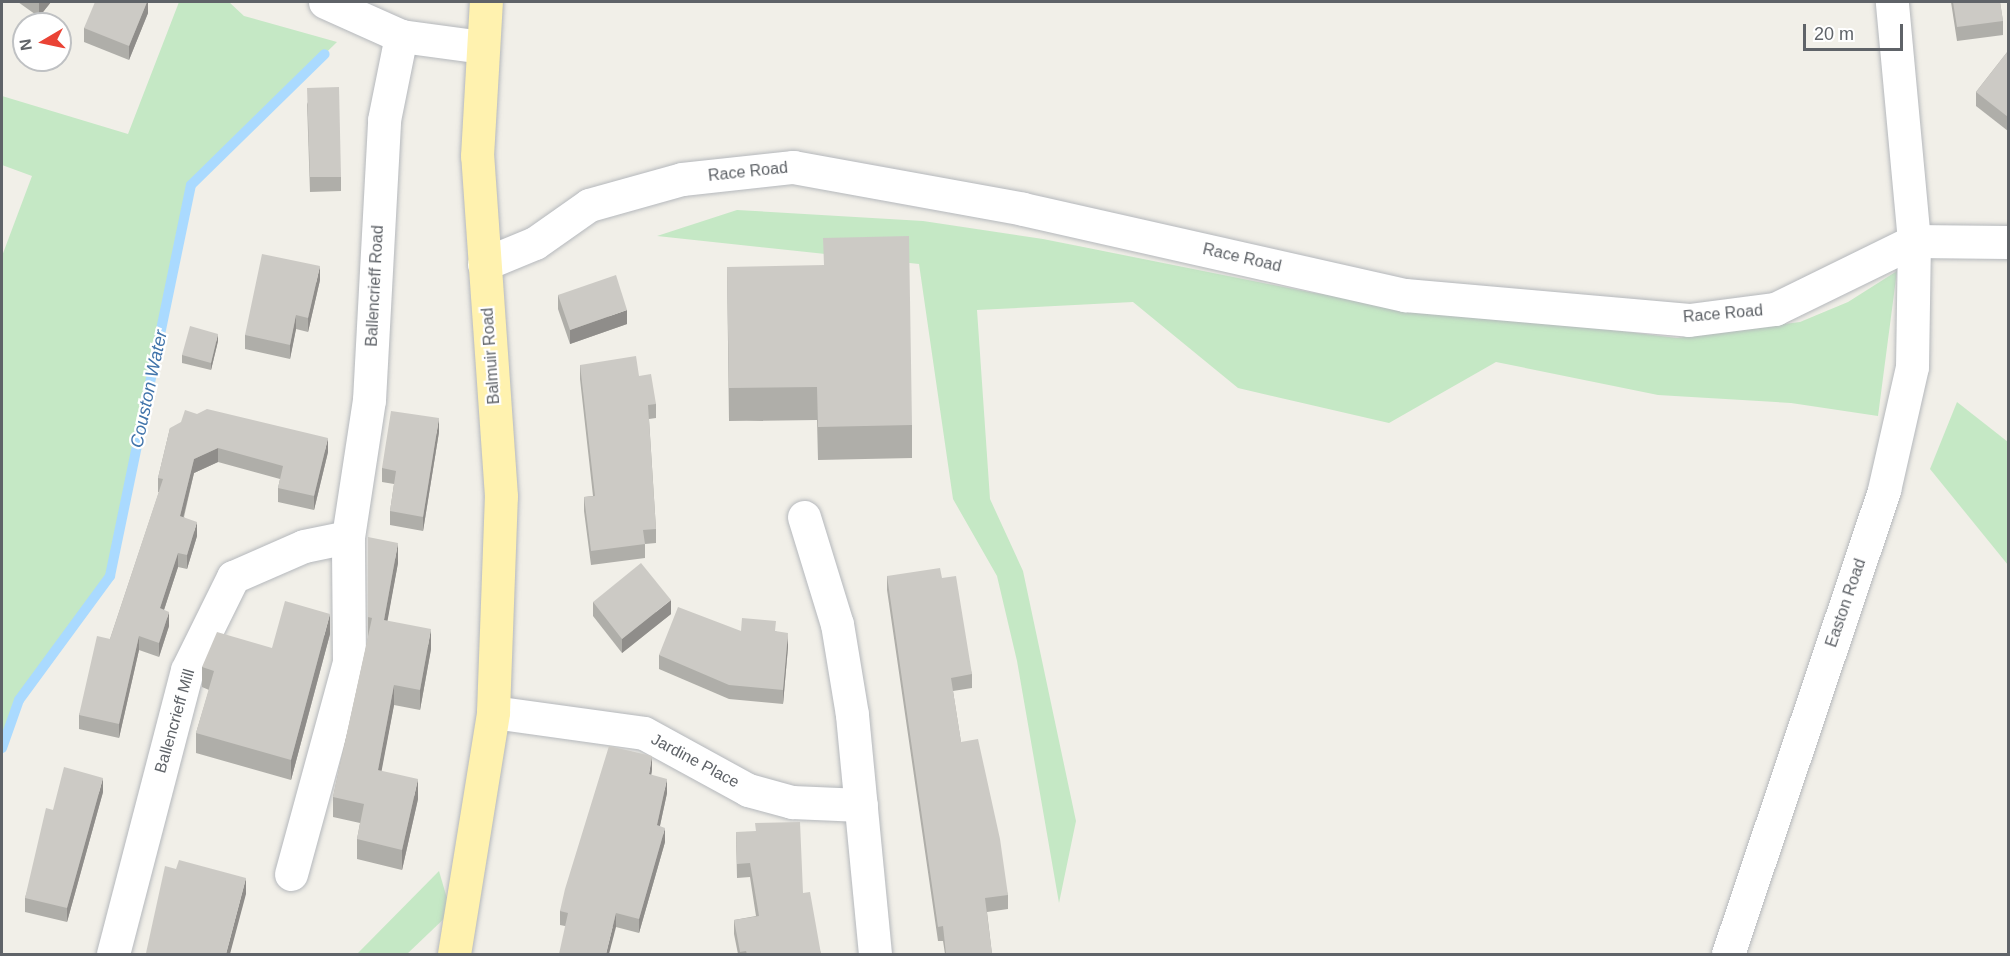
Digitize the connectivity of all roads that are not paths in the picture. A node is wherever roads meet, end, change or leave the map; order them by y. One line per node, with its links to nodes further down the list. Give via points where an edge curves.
1 (325, 2): 4 (street)
2 (486, 2): 5 (main road, Balmuir Road)
3 (1892, 2): 6 (street, Easton Road)
4 (401, 36): 5 (street); 10 (street, Ballencrieff Road, via 384,120 369,400)
5 (482, 47): 8 (main road, Balmuir Road, via 477,156)
6 (1914, 241): 7 (street, Race Road); 8 (street, Race Road, via 1774,309 1689,320 1405,294 1023,209 793,167 682,179 589,205 535,243); 17 (street, Easton Road, via 1912,367 1884,490)
7 (2008, 242)
8 (484, 264): 11 (main road, Balmuir Road, via 501,496)
9 (804, 517): 12 (street, via 837,624)
10 (348, 537): 13 (street, Ballencrieff Road, via 349,662); 14 (street, Ballencrieff Mill, via 304,546 233,577 187,670)
11 (493, 712): 12 (street, Jardine Place, via 644,733 748,789 792,802); 15 (main road, Balmuir Road)
12 (861, 805): 16 (street)
13 (291, 874)
14 (113, 954)
15 (454, 954)
16 (875, 954)
17 (1728, 954)

